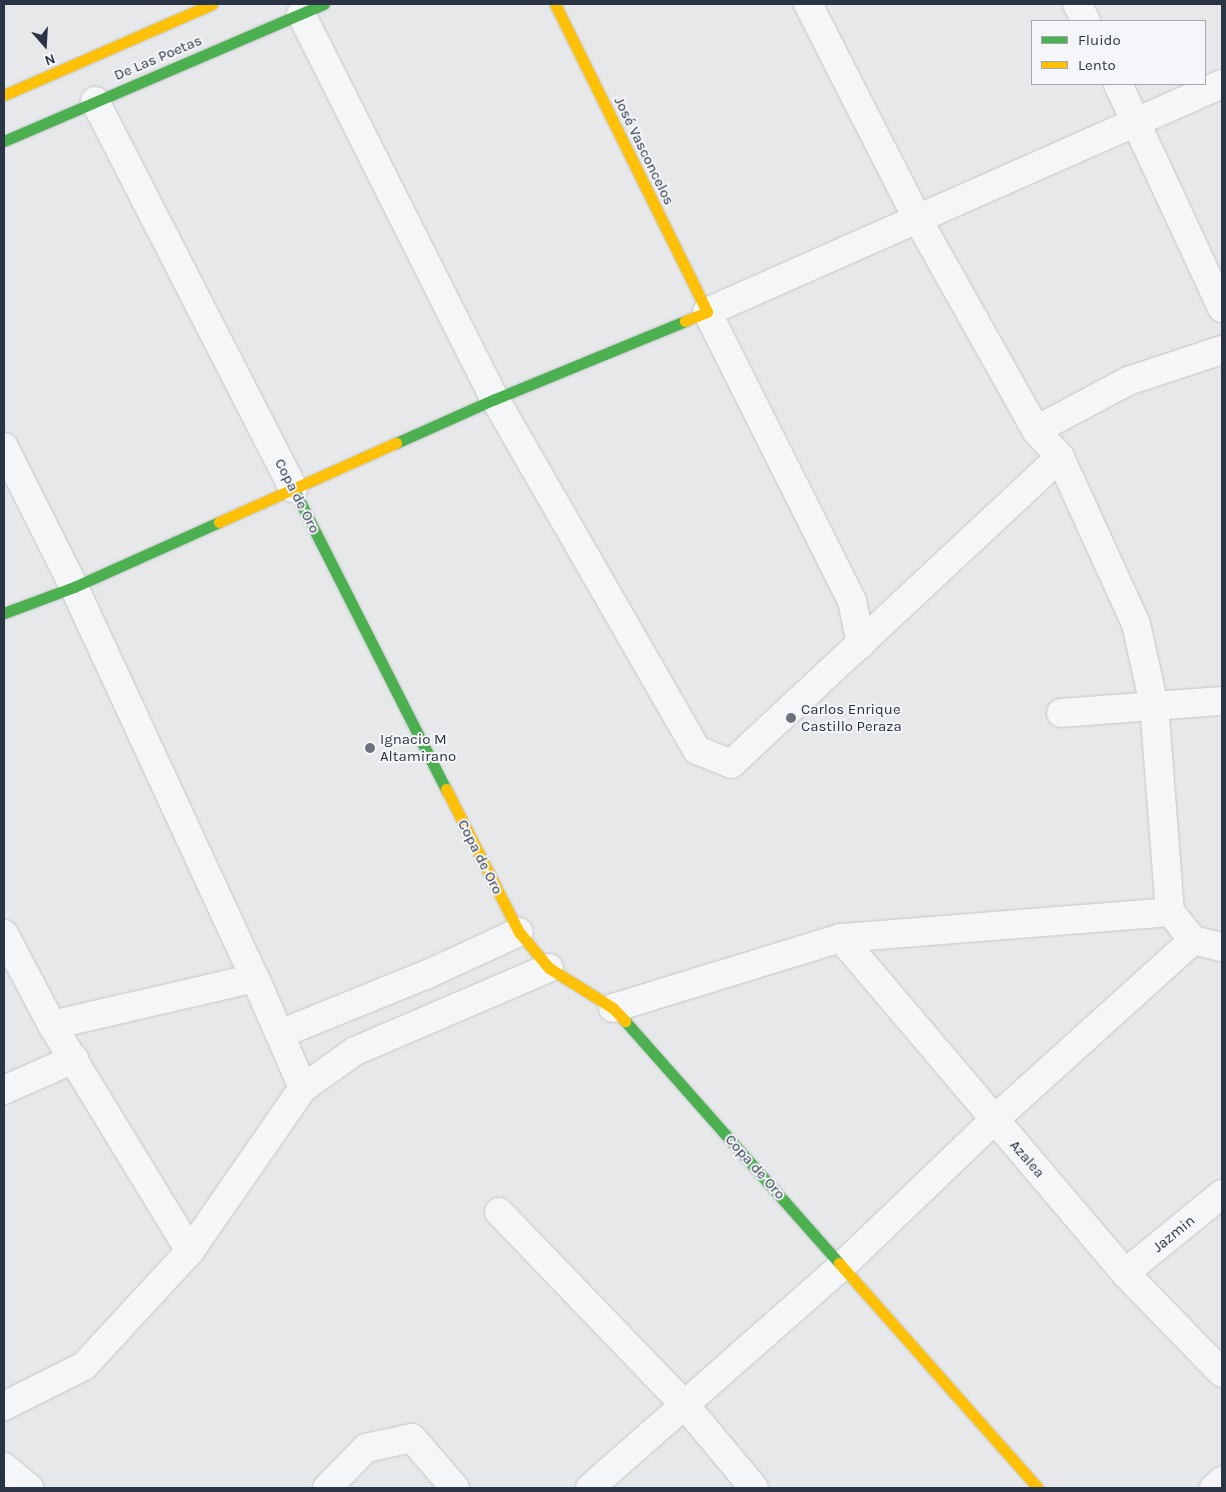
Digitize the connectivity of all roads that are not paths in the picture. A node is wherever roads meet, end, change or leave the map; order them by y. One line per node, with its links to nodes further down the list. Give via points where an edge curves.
1 (212, 4): 9 (street, De Las Poetas)
2 (555, 4): 15 (street, José Vasconcelos)
3 (808, 4): 13 (street)
4 (1077, 4): 6 (street)
5 (312, 9): 10 (street, De Las Poetas); 17 (street)
6 (1085, 20)
7 (1222, 84): 11 (street)
8 (1118, 85): 11 (street)
9 (4, 95)
10 (95, 101): 12 (street, De Las Poetas); 21 (street, Copa de Oro)
11 (1136, 120): 13 (street); 14 (street)
12 (4, 141)
13 (916, 218): 15 (street); 18 (street)
14 (1222, 308)
15 (707, 312): 17 (street); 24 (street, via 852,601)
16 (1222, 350): 18 (street, via 1128,381)
17 (495, 399): 21 (street); 24 (street, via 697,750 731,764)
18 (1036, 430): 20 (street)
19 (4, 447): 22 (street)
20 (1060, 457): 24 (street); 26 (street, via 1136,624)
21 (293, 488): 22 (street); 29 (street, Copa de Oro)
22 (74, 586): 23 (street); 35 (street)
23 (4, 614)
24 (861, 644)
25 (1222, 701): 26 (street)
26 (1154, 705): 27 (street); 28 (street)
27 (1060, 713)
28 (1170, 912): 31 (street); 32 (street)
29 (519, 932): 34 (street, Copa de Oro); 38 (street, via 428,974)
30 (4, 934): 37 (street)
31 (841, 938): 36 (street); 42 (street, Azalea)
32 (1193, 940): 33 (street); 42 (street)
33 (1222, 947)
34 (548, 968): 36 (street, Copa de Oro); 40 (street, via 355,1051)
35 (255, 978): 37 (street); 38 (street)
36 (613, 1008): 46 (street, Copa de Oro)
37 (52, 1025): 39 (street)
38 (280, 1034): 40 (street)
39 (74, 1059): 41 (street); 45 (street)
40 (303, 1088): 45 (street)
41 (4, 1090)
42 (994, 1120): 46 (street); 47 (street, Azalea)
43 (1222, 1194): 47 (street, Jazmin)
44 (499, 1212): 49 (street)
45 (190, 1251): 50 (street, via 84,1366)
46 (843, 1266): 49 (street); 58 (street, Copa de Oro)
47 (1125, 1273): 48 (street, Azalea)
48 (1222, 1373)
49 (684, 1404): 56 (street); 57 (street)
50 (4, 1406)
51 (4, 1466): 53 (street)
52 (1222, 1481): 59 (street)
53 (29, 1488)
54 (326, 1488): 55 (street, via 366,1448 412,1438)
55 (455, 1488)
56 (590, 1488)
57 (754, 1488)
58 (1038, 1488)
59 (1214, 1488)

